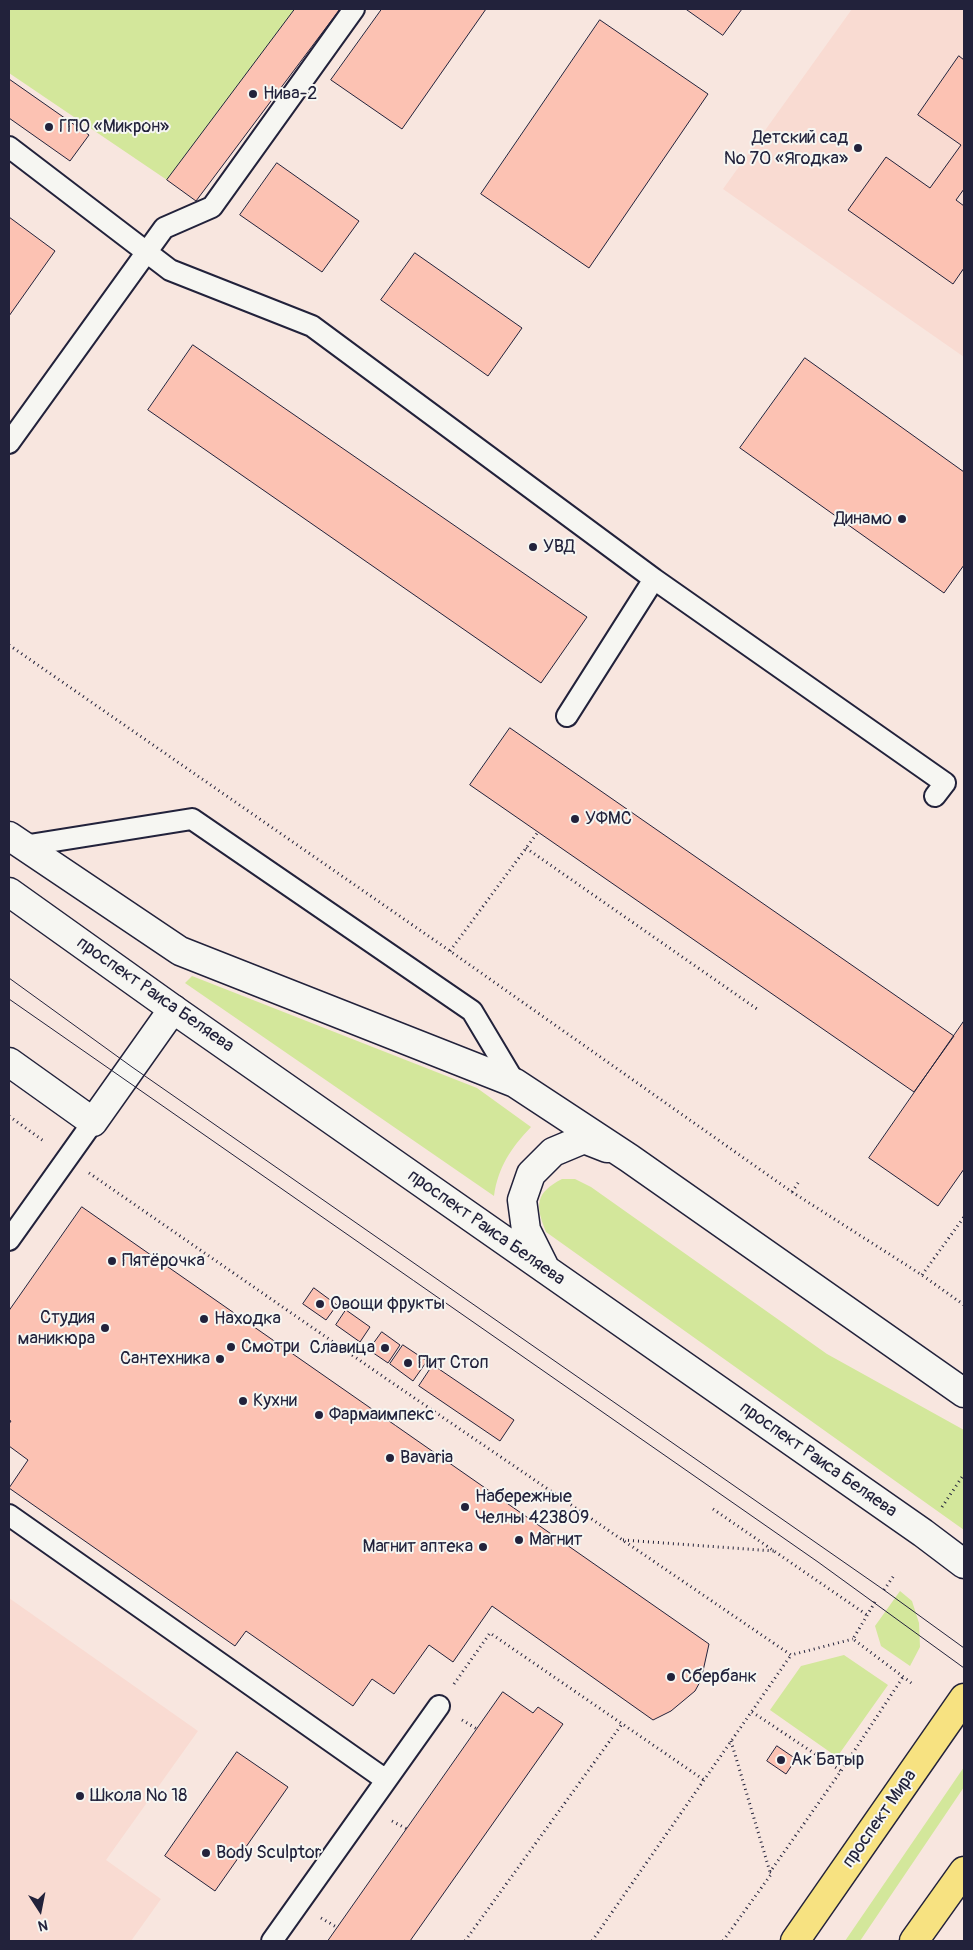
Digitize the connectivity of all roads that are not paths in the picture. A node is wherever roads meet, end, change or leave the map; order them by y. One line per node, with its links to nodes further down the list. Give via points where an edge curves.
1 (354, 9): 3 (lane, via 212,207 164,228)
2 (9, 147): 3 (lane)
3 (146, 253): 4 (lane); 5 (lane, via 170,270 312,326)
4 (9, 443)
5 (654, 579): 6 (lane); 7 (lane, via 945,783)
6 (567, 716)
7 (935, 796)
8 (16, 841): 12 (street, via 180,951); 12 (lane, via 192,819 472,1011)
9 (9, 892): 10 (street, проспект Раиса Беляева)
10 (173, 1009): 13 (street); 16 (street, проспект Раиса Беляева)
11 (9, 1062): 13 (street)
12 (515, 1083): 14 (street)
13 (93, 1122): 15 (lane)
14 (629, 1158): 16 (street, via 584,1139 553,1152 531,1174 522,1200 526,1230); 17 (street)
15 (9, 1240)
16 (546, 1270): 19 (street, проспект Раиса Беляева)
17 (964, 1393)
18 (9, 1515): 22 (lane)
19 (964, 1564)
20 (964, 1698): 25 (main road, проспект Мира)
21 (439, 1706): 22 (lane)
22 (386, 1780): 24 (lane)
23 (964, 1871): 26 (main road)
24 (272, 1941)
25 (795, 1941)
26 (914, 1941)

